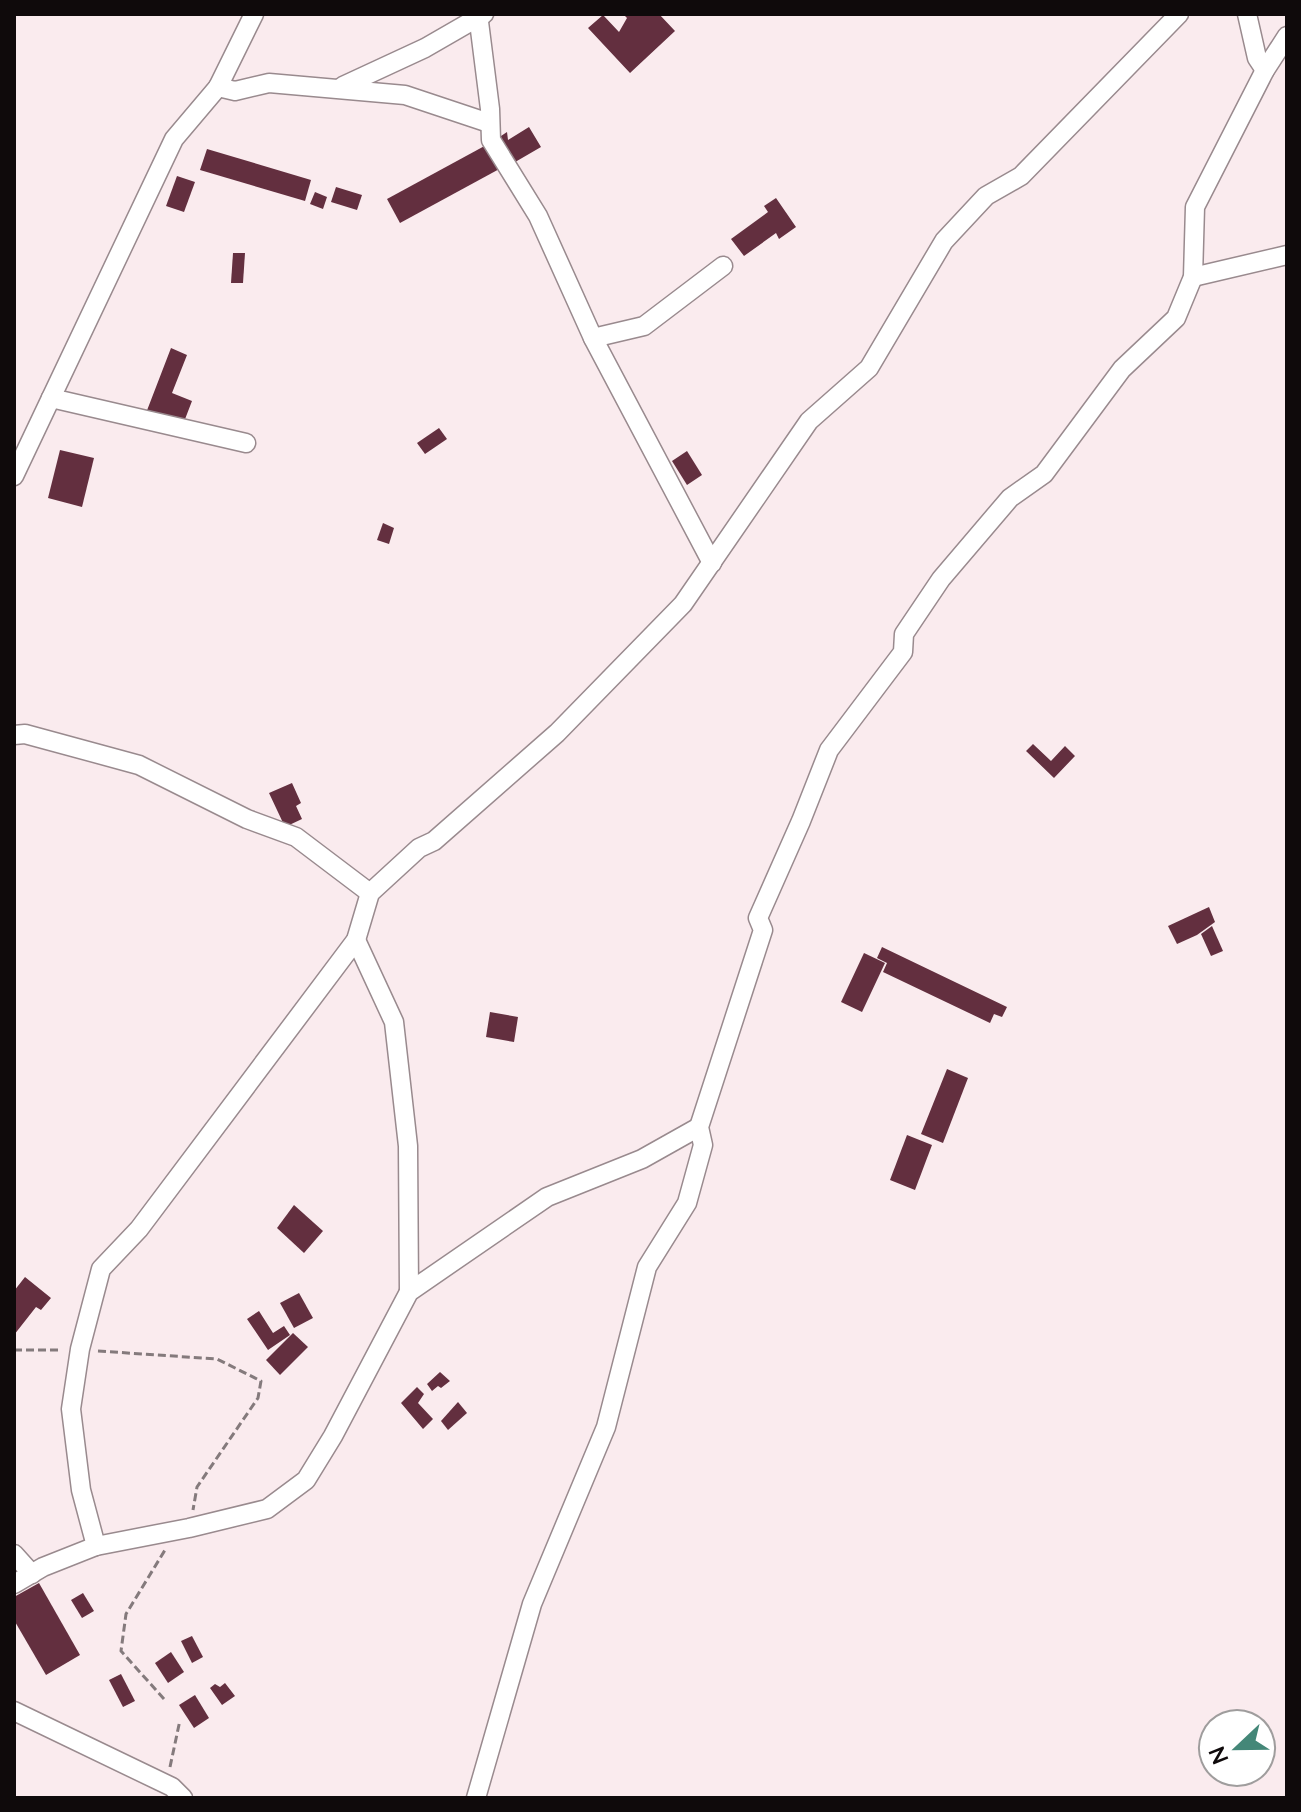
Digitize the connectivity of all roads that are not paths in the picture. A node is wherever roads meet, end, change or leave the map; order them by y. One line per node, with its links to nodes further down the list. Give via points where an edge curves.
1 (254, 14): 7 (street)
2 (1179, 14): 17 (street, via 1021,176 986,196 944,241 869,368 809,421)
3 (1247, 14): 6 (street)
4 (480, 15): 8 (street, via 425,48); 9 (street)
5 (1287, 36): 6 (street)
6 (1265, 70): 12 (street, via 1195,207)
7 (218, 87): 8 (street); 14 (street, via 174,139)
8 (341, 87): 9 (street, via 405,95)
9 (489, 123): 13 (street, via 491,140 538,216)
10 (1287, 255): 12 (street)
11 (723, 266): 13 (street, via 644,326)
12 (1193, 277): 21 (street, via 1176,318 1122,369 1044,474 1010,498 941,579 904,634 903,652 829,750 758,918 763,930)
13 (593, 338): 17 (street)
14 (51, 398): 15 (street); 16 (street)
15 (246, 443)
16 (14, 476)
17 (712, 563): 19 (street, via 683,604 557,733)
18 (14, 735): 19 (street, via 139,765 247,819 296,837)
19 (370, 893): 20 (street)
20 (356, 940): 22 (street, via 394,1022 408,1146); 23 (street, via 139,1229 101,1269 71,1409 81,1490)
21 (699, 1127): 22 (street, via 642,1159 547,1197); 29 (street, via 703,1145 687,1203 647,1267 606,1427 532,1604)
22 (409, 1292): 23 (street, via 306,1480 267,1509)
23 (96, 1546): 25 (street)
24 (14, 1554): 25 (street)
25 (32, 1574): 26 (street)
26 (14, 1584)
27 (14, 1711): 28 (street)
28 (178, 1792)
29 (476, 1798)

